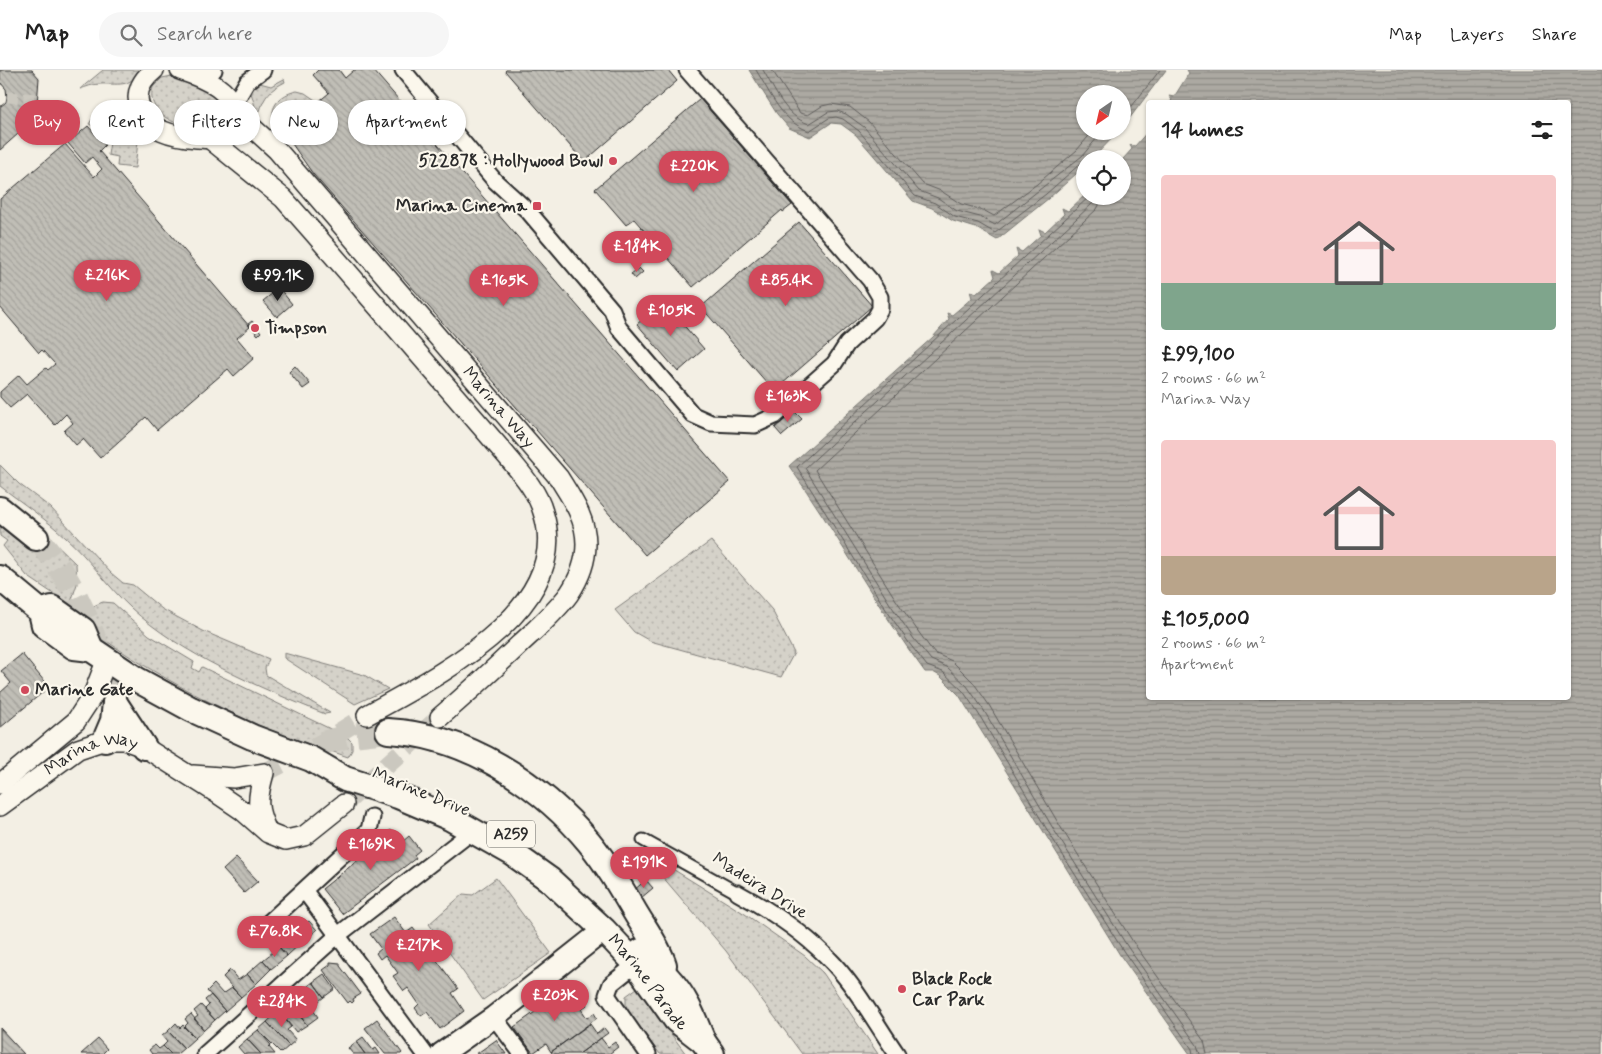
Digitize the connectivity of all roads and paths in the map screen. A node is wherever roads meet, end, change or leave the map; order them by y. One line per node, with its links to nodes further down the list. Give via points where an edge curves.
1 (263, 70): 7 (street, via 247,82)
2 (403, 70): 3 (street, via 495,181 528,211 612,310 619,328 693,415 711,423 761,424 775,416 834,364 847,344 875,318 880,309 880,297 870,280)
3 (687, 70)
4 (197, 72): 6 (street, Marina Way, via 222,91)
5 (148, 73): 9 (street, via 138,92 138,102 150,122)
6 (228, 100)
7 (237, 100)
8 (260, 133): 16 (street, Marina Way, via 278,150 559,478 582,520 585,554 570,593 548,618)
9 (174, 134)
10 (218, 145): 15 (street, Marina Way, via 283,198 506,455 530,486 544,513 549,542 547,560 526,601 449,669)
11 (0, 509): 12 (main road)
12 (36, 538)
13 (0, 578): 14 (main road, Marine Drive / A259, via 41,612 52,608 82,630)
14 (99, 654): 20 (main road, Marine Drive / A259, via 191,709); 22 (street, via 93,695 76,721)
15 (367, 715)
16 (440, 717)
17 (388, 731): 35 (main road, via 426,735 469,751 515,777 556,808 604,861 662,958)
18 (105, 740): 19 (street, Marina Way, via 124,740); 19 (main road, via 113,721 115,703); 24 (street, Marina Way, via 78,749)
19 (144, 747): 21 (street, Marina Way)
20 (311, 759): 26 (main road, Marine Drive / A259, via 345,779 398,796); 35 (main road, Marine Drive / A259, via 349,764 406,783 458,804 515,836 578,883 604,907)
21 (186, 775): 27 (street, Marina Way, via 243,811); 27 (street, Marina Way, via 220,778 264,773 258,805)
22 (0, 784)
23 (344, 804): 27 (street, Marina Way, via 304,836 286,840)
24 (0, 806)
25 (372, 818): 29 (street, via 369,830)
26 (471, 829): 32 (main road, Marine Drive / A259, via 550,880); 33 (street, via 465,837)
27 (268, 832)
28 (643, 840): 30 (street, Madeira Drive)
29 (304, 890): 31 (street); 33 (street)
30 (738, 893): 42 (street, Madeira Drive, via 774,913 834,964)
31 (266, 925)
32 (604, 930): 34 (main road, Marine Parade / A259); 36 (main road)
33 (338, 935): 38 (street); 39 (street)
34 (636, 964): 37 (main road, Marine Parade / A259, via 676,1020); 41 (street, via 609,986 607,995)
35 (669, 979): 37 (main road, Marine Drive / A259, via 691,1010)
36 (494, 1017): 39 (main road); 40 (street)
37 (707, 1048)
38 (206, 1054)
39 (438, 1054)
40 (522, 1054)
41 (648, 1054)
42 (897, 1054)

